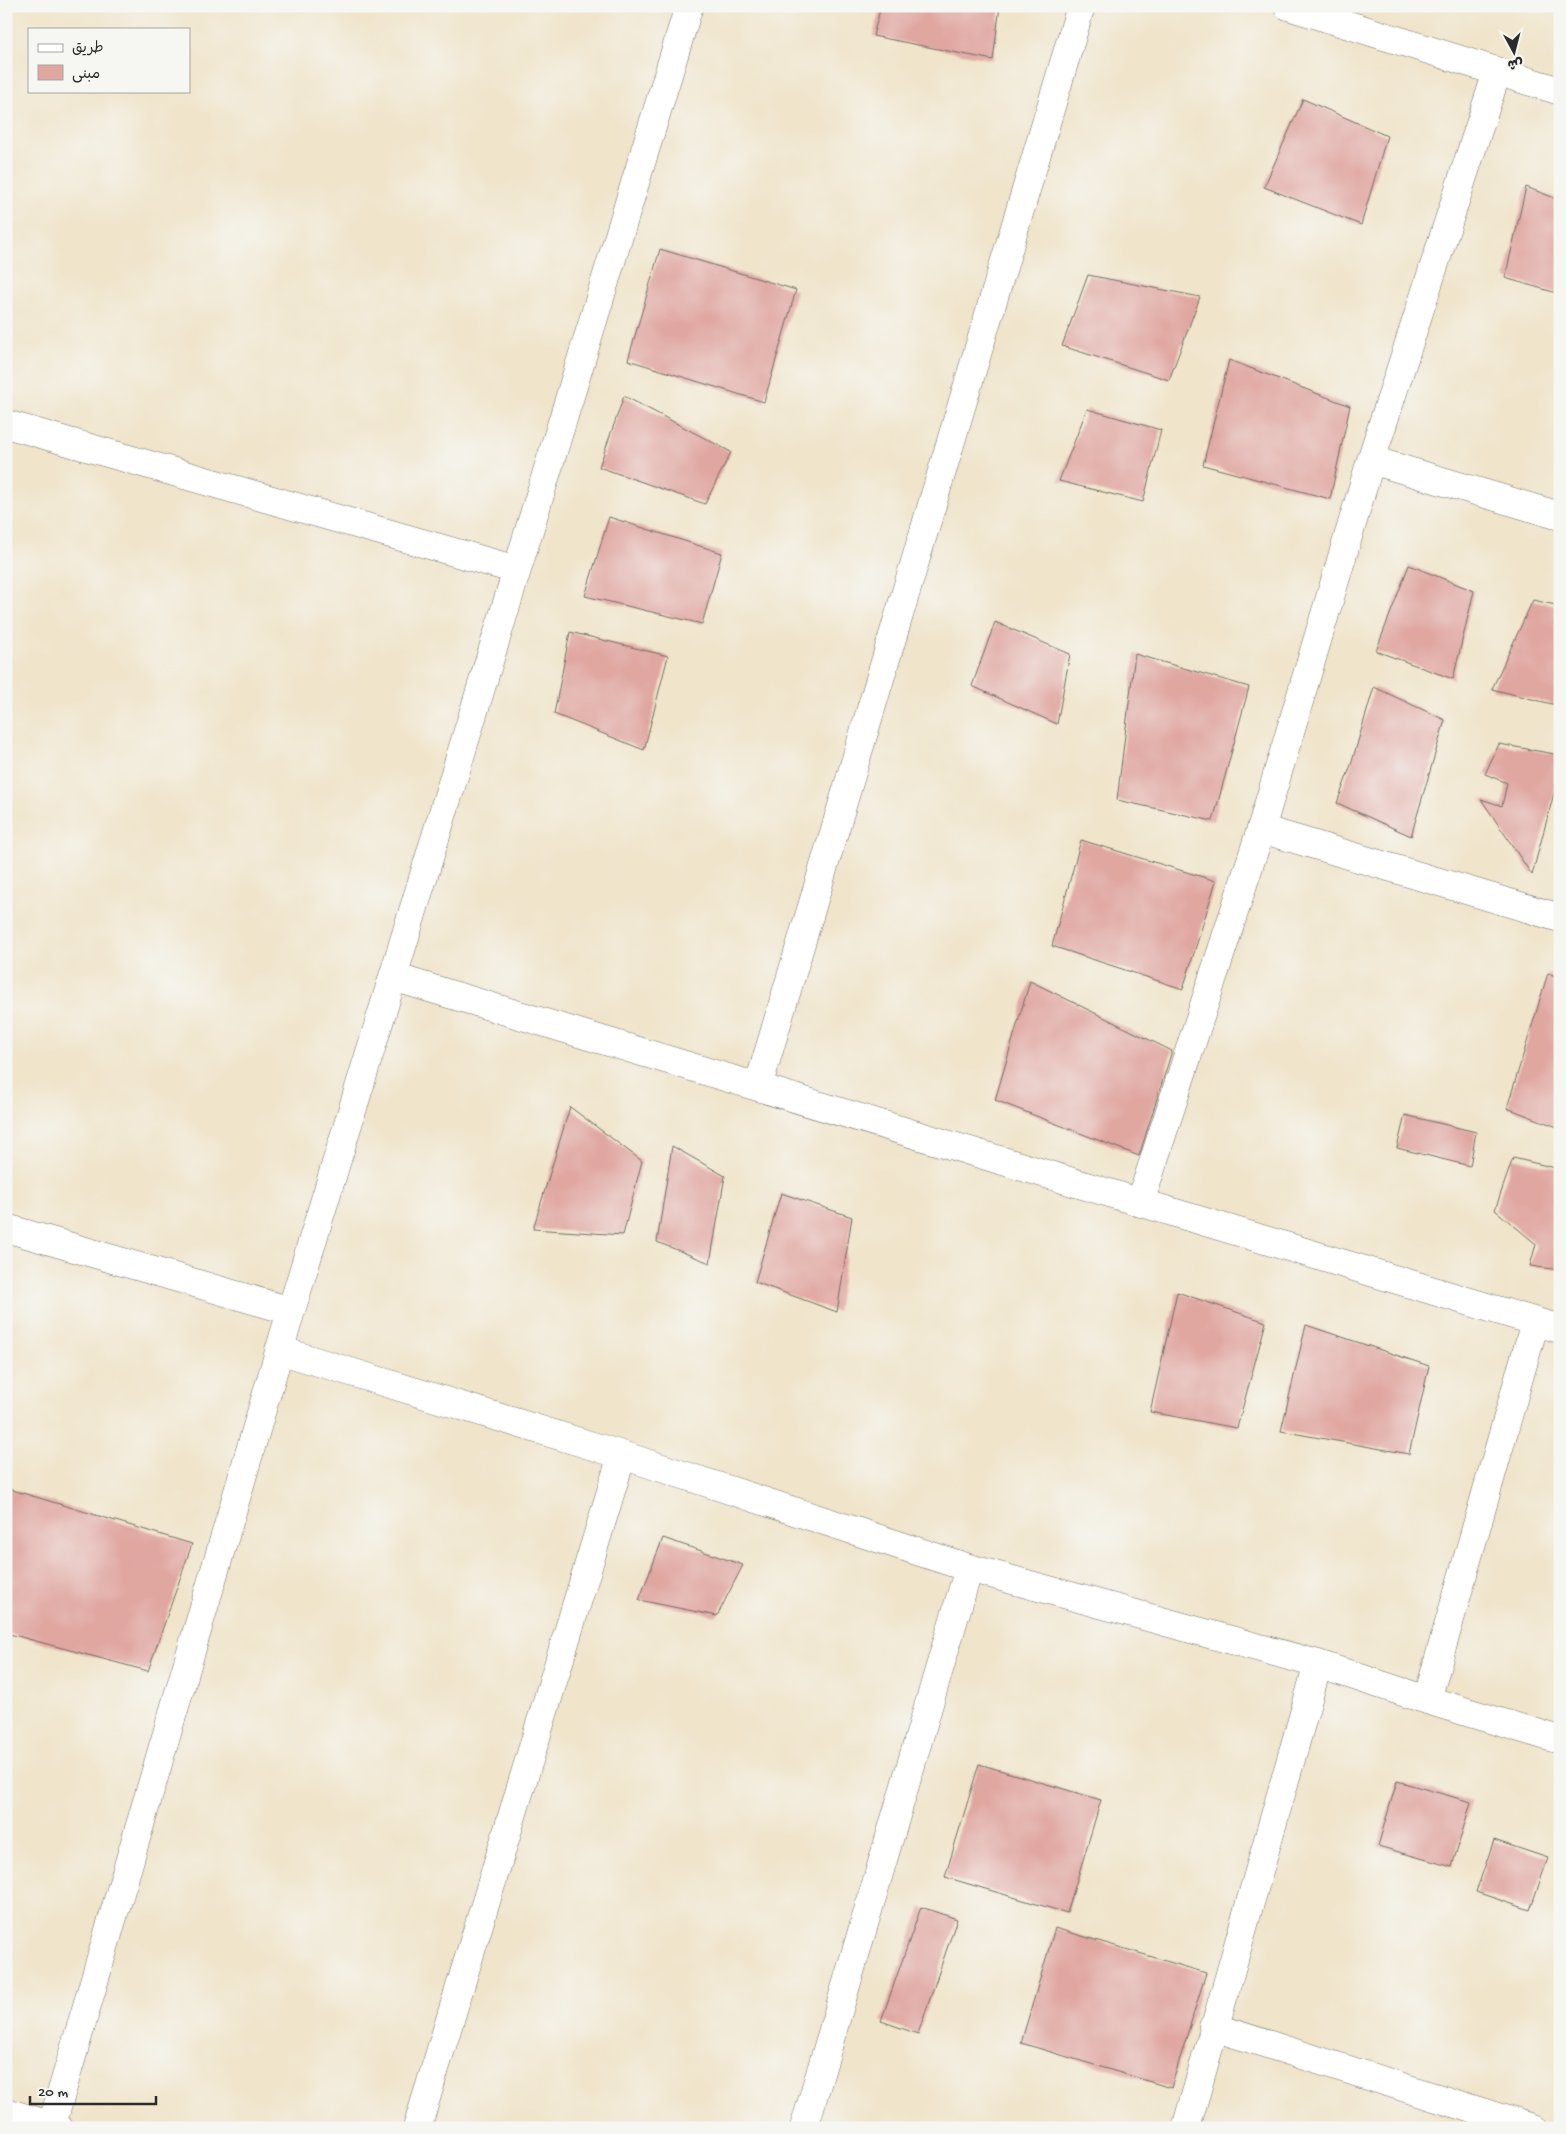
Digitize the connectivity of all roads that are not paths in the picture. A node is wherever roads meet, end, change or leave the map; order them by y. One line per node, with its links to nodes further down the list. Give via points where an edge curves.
1 (689, 6): 9 (street)
2 (1081, 6): 13 (street)
3 (1288, 6): 4 (street)
4 (1497, 72): 5 (street); 7 (street)
5 (1560, 91)
6 (6, 424): 9 (street)
7 (1371, 460): 8 (street); 10 (street)
8 (1560, 516)
9 (517, 570): 12 (street)
10 (1261, 829): 11 (street); 14 (street)
11 (1560, 918)
12 (393, 978): 13 (street); 16 (street)
13 (758, 1087): 14 (street)
14 (1140, 1203): 17 (street)
15 (6, 1228): 16 (street)
16 (291, 1311): 18 (street)
17 (1547, 1325): 22 (street)
18 (279, 1350): 19 (street); 26 (street)
19 (622, 1455): 20 (street); 27 (street)
20 (969, 1568): 21 (street); 28 (street)
21 (1318, 1664): 22 (street); 24 (street)
22 (1427, 1700): 23 (street)
23 (1560, 1740)
24 (1213, 2027): 29 (street); 30 (street)
25 (6, 2112): 26 (street)
26 (54, 2127)
27 (418, 2128)
28 (804, 2128)
29 (1186, 2128)
30 (1532, 2128)

